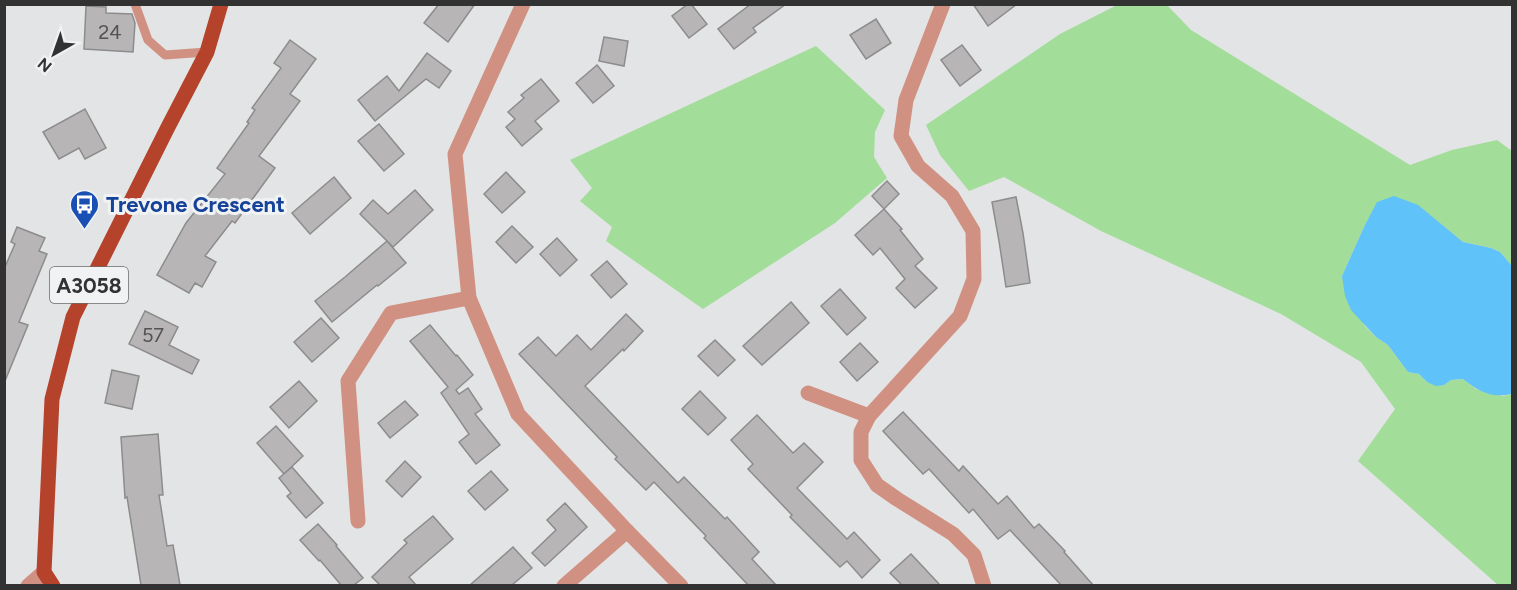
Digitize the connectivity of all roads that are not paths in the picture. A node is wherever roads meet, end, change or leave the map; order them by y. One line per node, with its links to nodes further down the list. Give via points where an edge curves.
1 (135, 4): 5 (lane, via 148,40 165,55)
2 (221, 4): 5 (main road, A3058)
3 (523, 4): 6 (street, via 455,154)
4 (943, 4): 8 (street, via 906,100 901,136 918,166 952,196 973,231 974,279 960,316)
5 (207, 52): 11 (main road, A3058, via 73,317 52,399)
6 (469, 298): 9 (street, via 390,313 348,381); 10 (street, via 518,414)
7 (808, 393): 8 (street)
8 (869, 416): 16 (street, via 861,432 861,460 877,485 953,534 974,555)
9 (358, 521)
10 (627, 531): 14 (street); 15 (street)
11 (44, 572): 12 (street); 13 (main road)
12 (28, 585)
13 (53, 585)
14 (564, 585)
15 (681, 585)
16 (984, 585)

